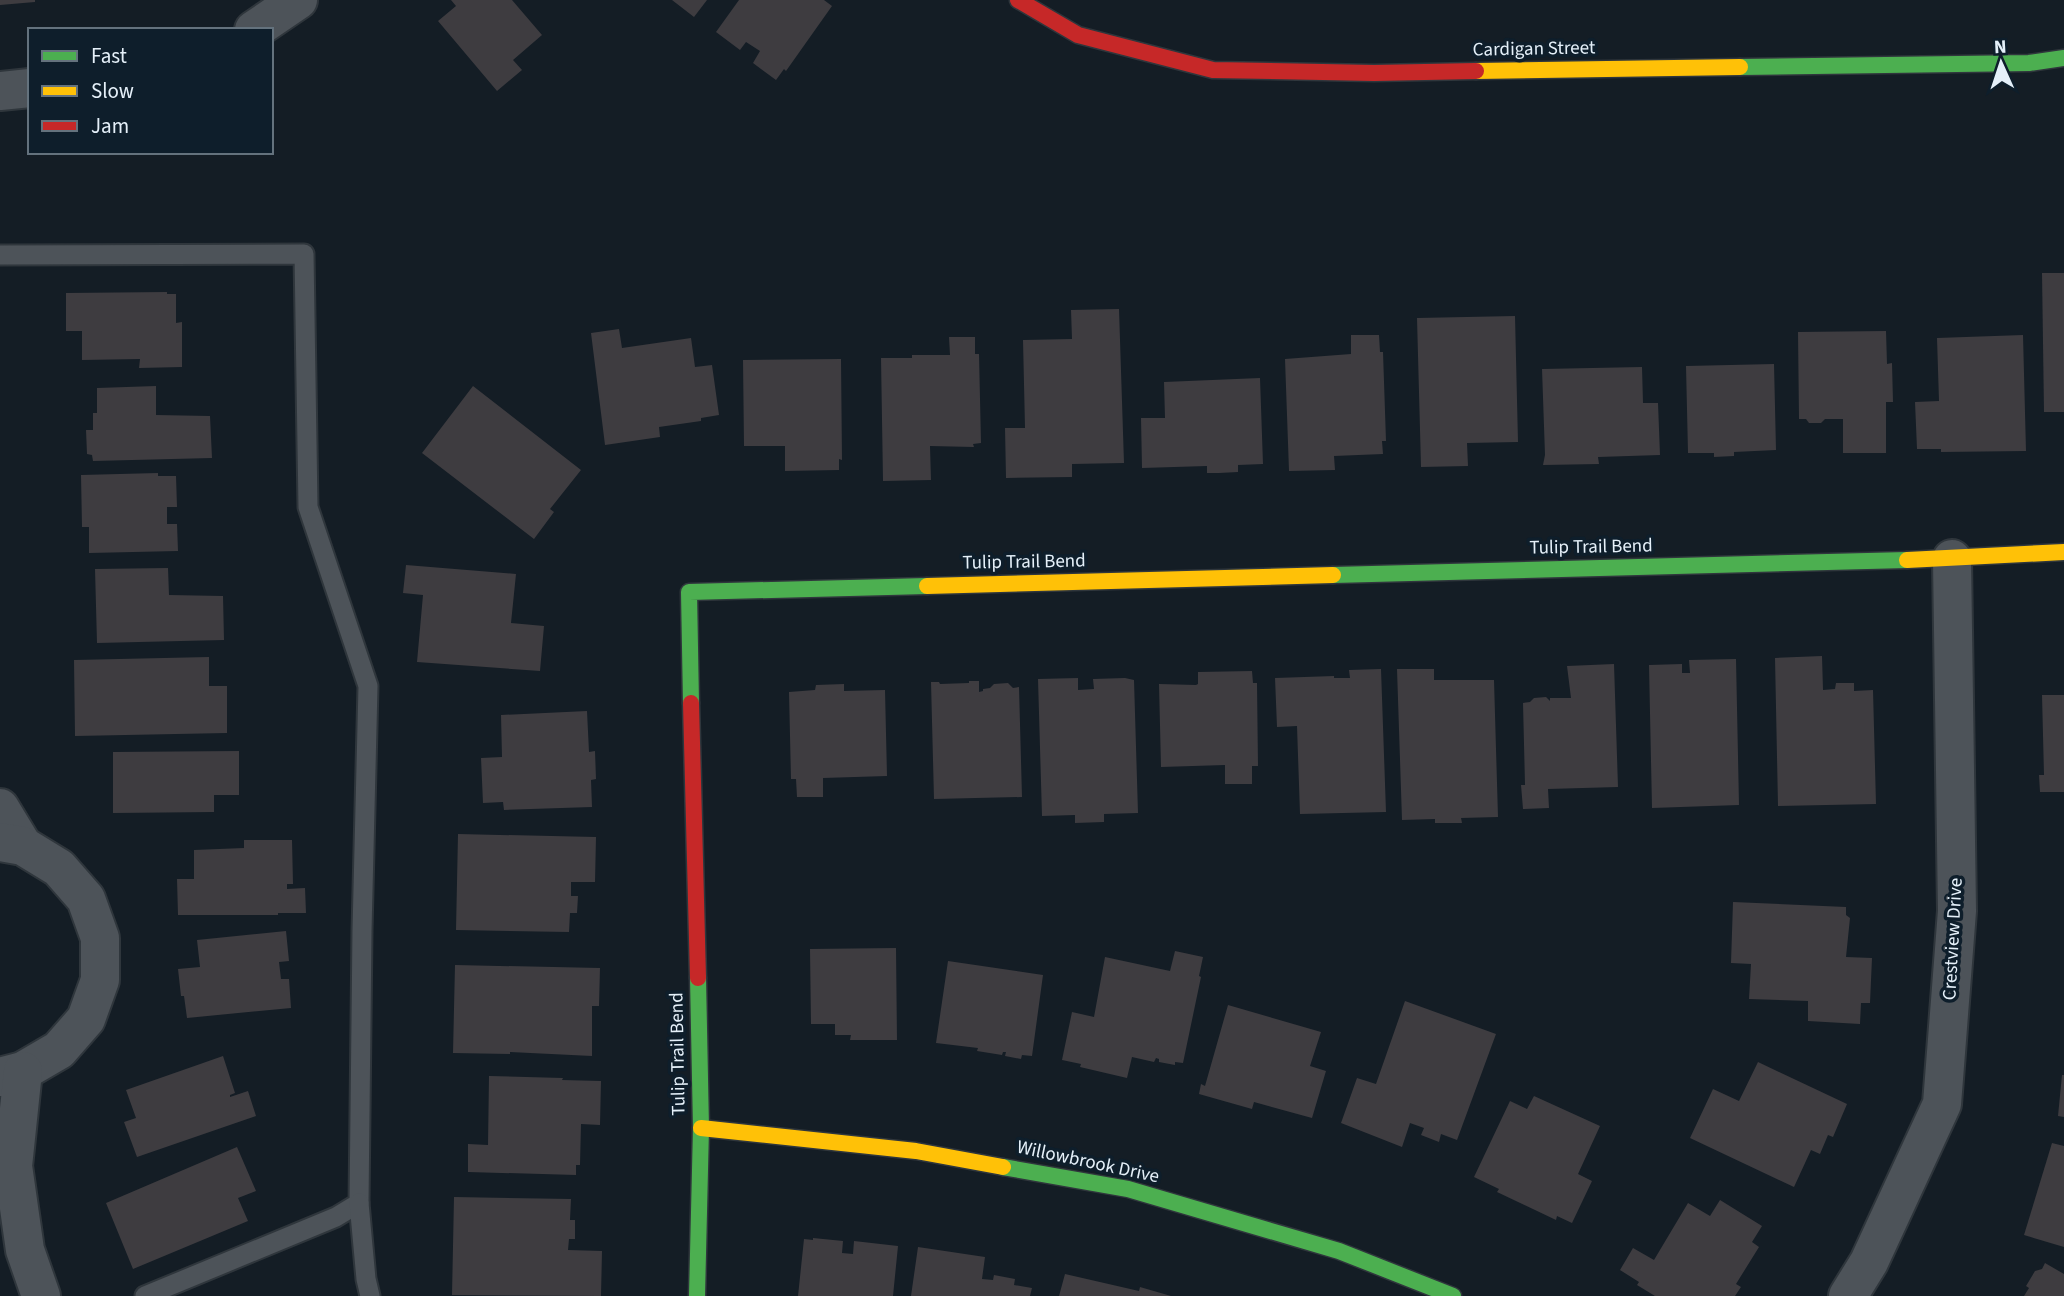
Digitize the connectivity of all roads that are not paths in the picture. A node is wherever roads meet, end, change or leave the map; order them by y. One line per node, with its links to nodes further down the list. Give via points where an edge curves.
1 (298, 0): 3 (street)
2 (1018, 0): 4 (street, Cardigan Street, via 1078,35 1213,70 1374,73 2029,63)
3 (257, 28)
4 (2064, 58)
5 (28, 88): 6 (street)
6 (0, 91)
7 (0, 255): 15 (lane, via 304,254 308,507 368,686)
8 (2064, 552): 9 (street, Tulip Trail Bend)
9 (1952, 559): 13 (street, Tulip Trail Bend, via 689,592); 21 (street, Crestview Drive, via 1957,911 1942,1104 1869,1262)
10 (0, 808): 11 (street)
11 (12, 844): 12 (street, via 59,868 86,899 100,938 100,980 86,1019 59,1050)
12 (12, 1074): 14 (street)
13 (701, 1128): 19 (street, Tulip Trail Bend); 20 (street, Willowbrook Drive, via 916,1151 1128,1189 1339,1251)
14 (6, 1155): 16 (street)
15 (359, 1203): 17 (lane, via 336,1217); 18 (lane)
16 (41, 1296)
17 (145, 1296)
18 (370, 1296)
19 (697, 1296)
20 (1453, 1296)
21 (1847, 1296)

